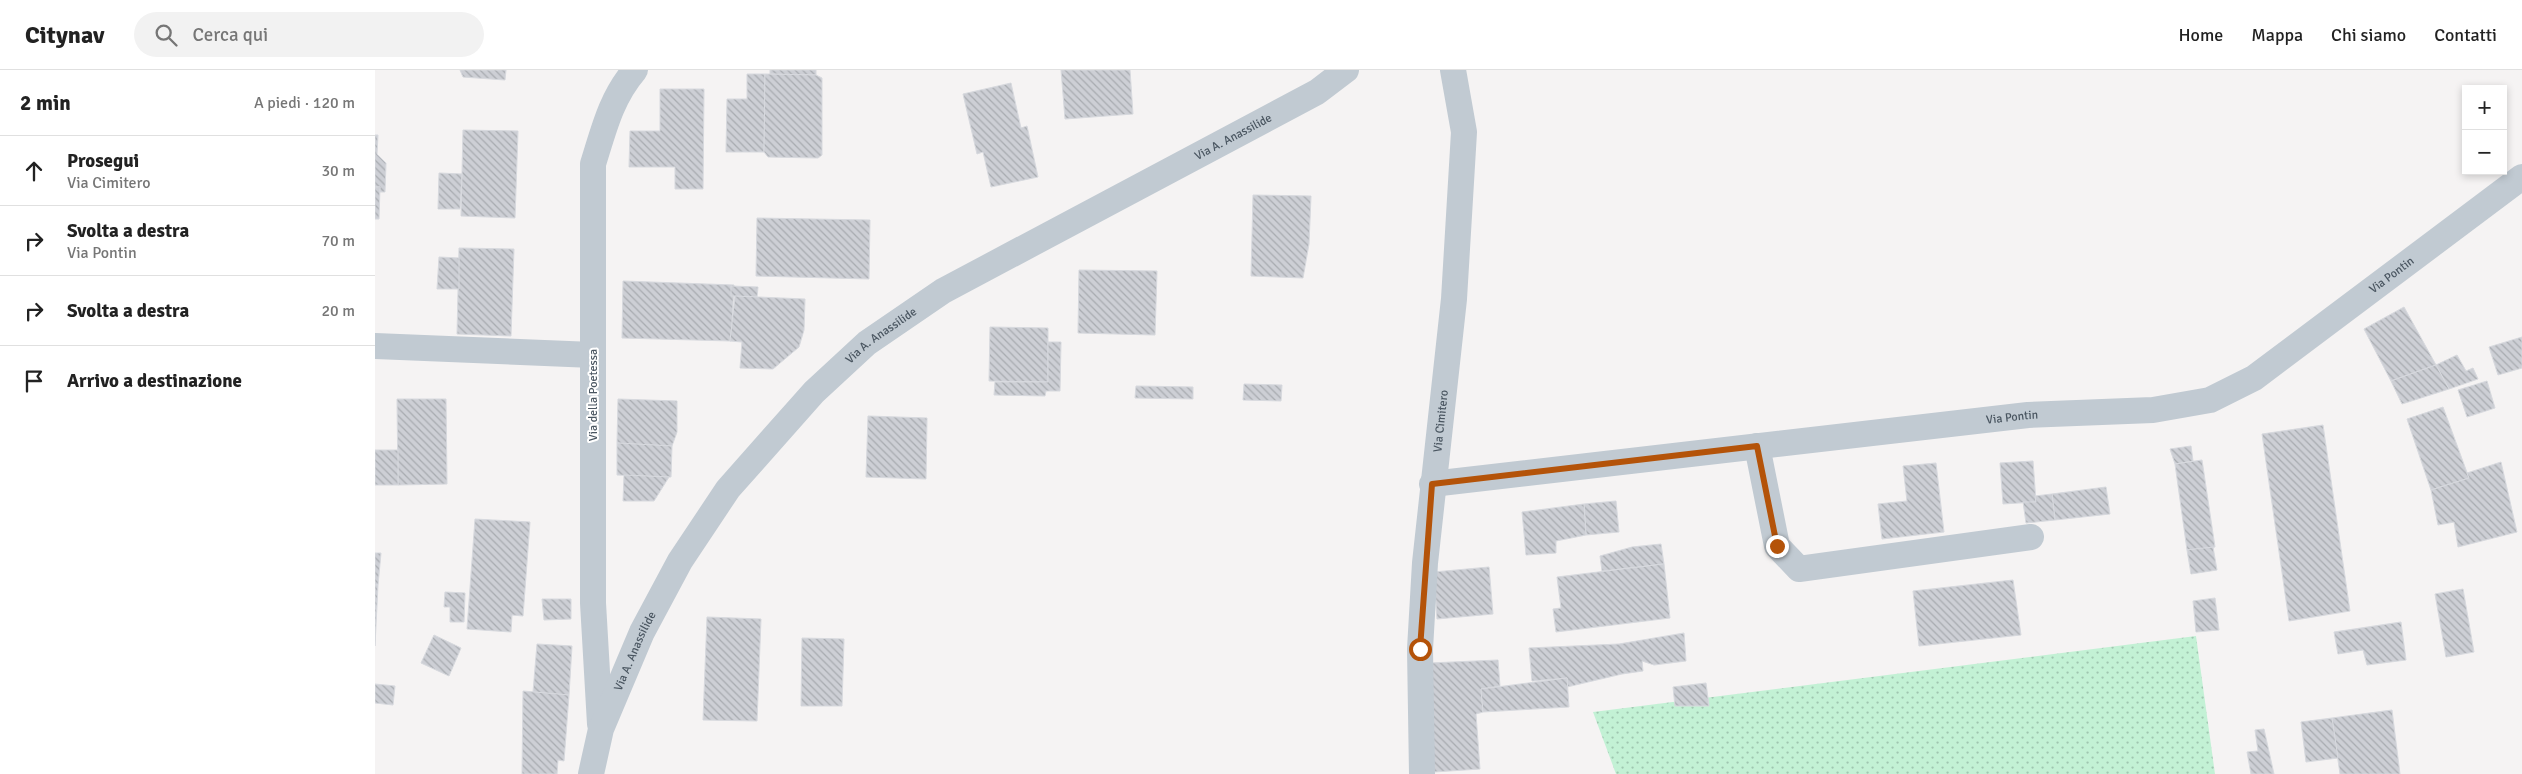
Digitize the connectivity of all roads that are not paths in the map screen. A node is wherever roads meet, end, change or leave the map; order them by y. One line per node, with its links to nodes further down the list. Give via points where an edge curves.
1 (635, 70): 6 (street, Via della Poetessa, via 621,87 593,164)
2 (1346, 70): 10 (street, Via A. Anassilide, via 1317,92 943,291 867,343 814,392 728,489 680,561 642,632)
3 (1453, 70): 8 (street, Via Cimitero, via 1464,132 1454,300)
4 (2522, 177): 7 (street, Via Pontin, via 2254,378 2210,400 2153,410 2028,415)
5 (375, 346): 6 (street)
6 (593, 355): 10 (street, Via della Poetessa, via 593,603)
7 (1757, 446): 8 (street, Via Pontin); 9 (street, via 1777,546 1799,569)
8 (1432, 484): 12 (street, Via Cimitero, via 1420,649)
9 (2031, 536)
10 (601, 729): 11 (street, Via A. Anassilide)
11 (591, 774)
12 (1422, 774)

